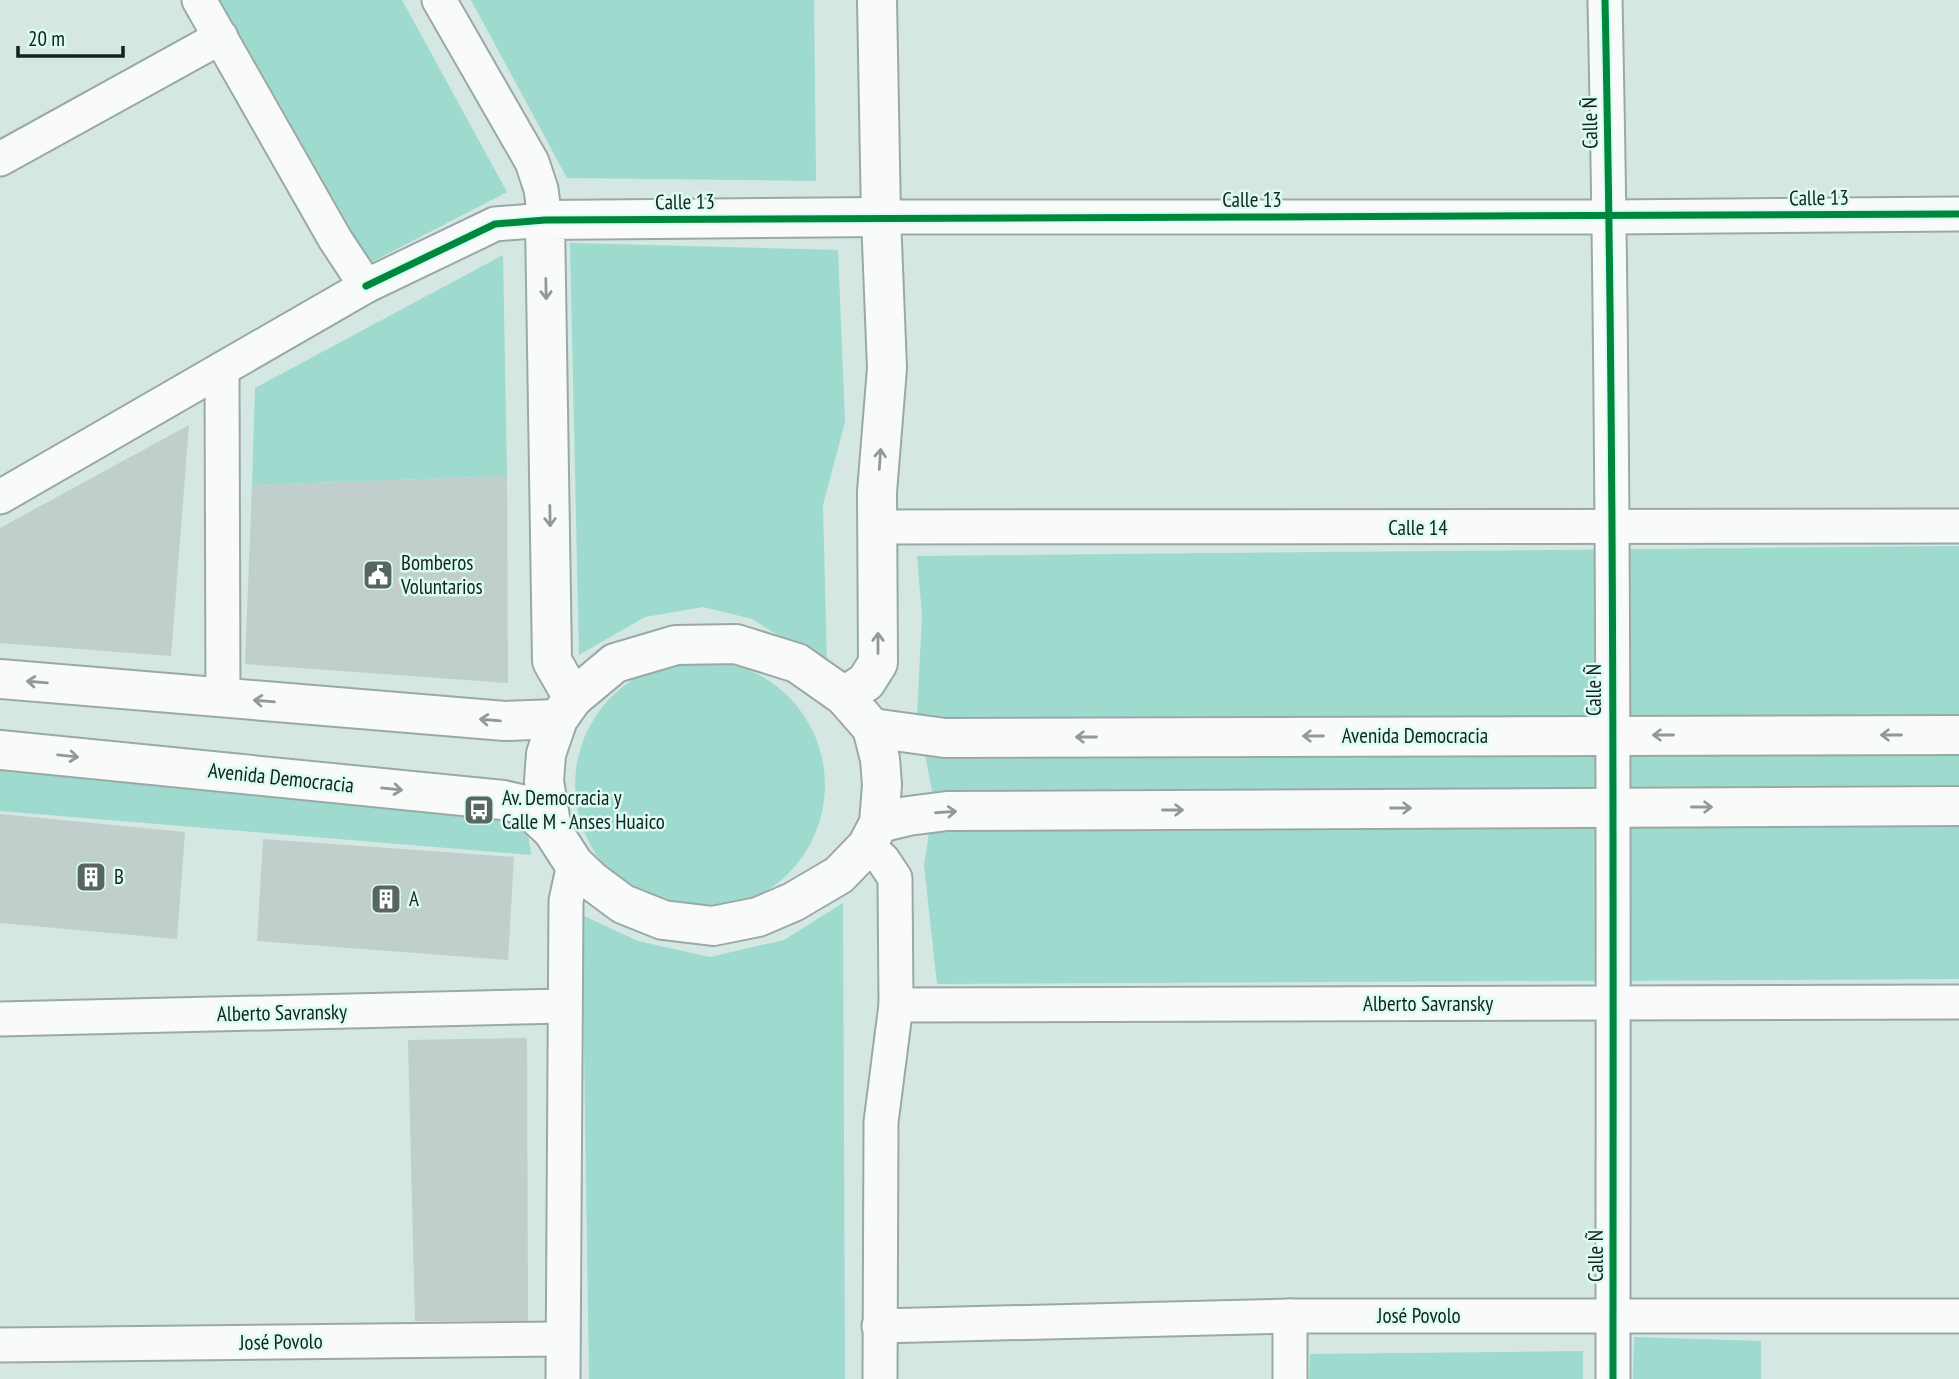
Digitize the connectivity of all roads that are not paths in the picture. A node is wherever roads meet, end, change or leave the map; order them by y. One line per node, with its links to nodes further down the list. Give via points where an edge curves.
1 (199, 0): 5 (street)
2 (439, 0): 10 (street, via 532,162)
3 (877, 0): 8 (main road)
4 (1605, 0): 9 (street, Calle Ñ)
5 (220, 37): 6 (street); 11 (street)
6 (0, 159)
7 (1959, 214): 9 (street, Calle 13)
8 (881, 217): 9 (street, Calle 13); 10 (main road, Calle 13); 15 (main road, one-way to 8, via 887,368)
9 (1610, 217): 16 (street, Calle Ñ)
10 (545, 220): 11 (street, via 495,224); 20 (main road, one-way to 20, via 552,661)
11 (366, 286): 12 (street)
12 (222, 369): 13 (street); 19 (street)
13 (0, 497)
14 (1959, 526): 16 (street, Calle 14)
15 (877, 527): 16 (street, Calle 14); 18 (main road, one-way to 15, via 866,682 878,663)
16 (1612, 528): 22 (street, Calle Ñ)
17 (0, 679): 19 (main road, one-way to 17)
18 (844, 696): 20 (main road, via 797,663 736,644 676,645 615,663); 21 (main road)
19 (223, 697): 20 (main road, one-way to 19, via 505,721)
20 (566, 709): 27 (main road, via 546,754 544,781)
21 (872, 728): 22 (main road, Avenida Democracia, one-way to 21, via 945,738); 28 (main road, via 882,785)
22 (1612, 735): 23 (main road, Avenida Democracia, one-way to 22); 26 (street, Calle Ñ)
23 (1959, 735)
24 (0, 750): 27 (main road, Avenida Democracia, one-way to 27, via 503,800 525,805)
25 (1959, 806): 26 (main road, one-way to 25)
26 (1612, 807): 28 (main road, one-way to 26, via 908,816 947,811); 31 (street, Calle Ñ)
27 (552, 830): 29 (main road)
28 (873, 834): 29 (main road, via 839,875 793,902 758,917 713,926 663,920 624,904); 32 (street, via 895,878)
29 (574, 864): 33 (street, via 566,901)
30 (1959, 1002): 31 (street, Alberto Savransky)
31 (1613, 1003): 32 (street, Alberto Savransky); 36 (street, Calle Ñ)
32 (896, 1005): 38 (street, via 881,1122)
33 (565, 1006): 34 (street, Alberto Savransky); 39 (street)
34 (0, 1019)
35 (1290, 1316): 36 (street, José Povolo); 38 (street, José Povolo); 43 (street)
36 (1613, 1316): 37 (street, José Povolo); 44 (street, Calle Ñ)
37 (1959, 1316)
38 (879, 1326): 42 (street)
39 (563, 1339): 40 (street, José Povolo); 41 (street)
40 (0, 1345)
41 (563, 1379)
42 (880, 1379)
43 (1290, 1379)
44 (1614, 1379)

